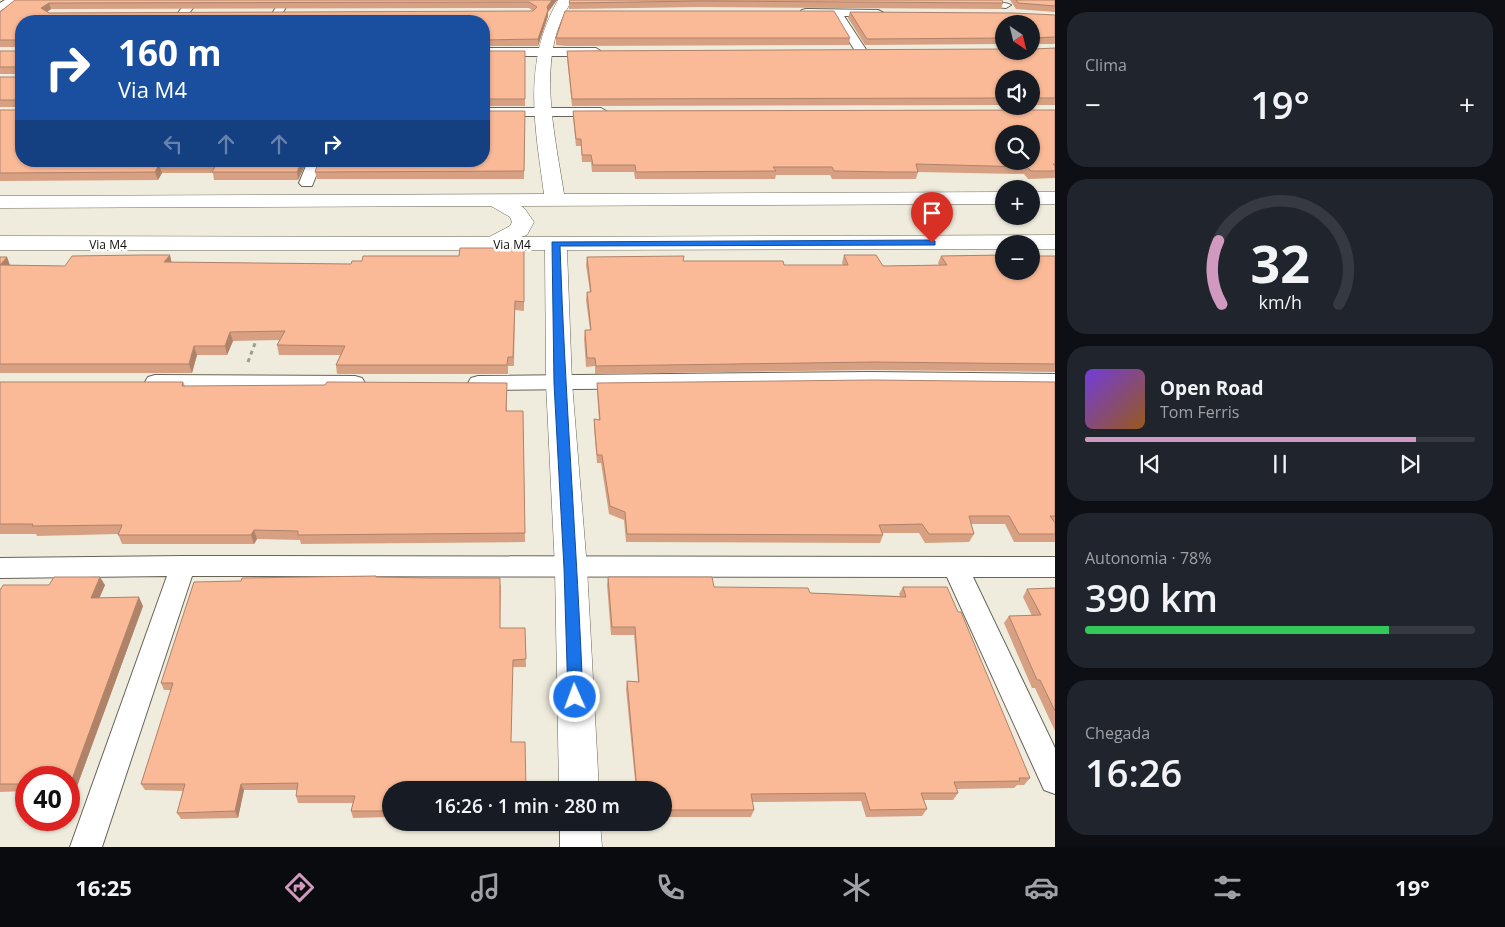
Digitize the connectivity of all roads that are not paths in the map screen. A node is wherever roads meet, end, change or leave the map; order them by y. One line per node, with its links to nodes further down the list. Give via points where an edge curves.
1 (13, 0): 7 (street)
2 (194, 0): 11 (street, via 178,14)
3 (286, 0): 13 (street)
4 (944, 0): 5 (street)
5 (1007, 6): 12 (street)
6 (570, 7): 16 (main road, via 555,14)
7 (0, 8)
8 (798, 12): 9 (street)
9 (837, 12): 10 (street); 14 (street, via 866,51)
10 (885, 13)
11 (202, 14)
12 (962, 14)
13 (277, 15)
14 (842, 51)
15 (490, 52): 16 (street)
16 (544, 52): 17 (street); 19 (main road)
17 (612, 52)
18 (490, 112): 19 (street)
19 (544, 112): 20 (street); 26 (main road)
20 (612, 112)
21 (313, 167): 22 (street)
22 (306, 183)
23 (995, 198): 27 (main road)
24 (1040, 198): 25 (main road)
25 (1055, 198)
26 (555, 199): 27 (main road); 28 (main road)
27 (621, 199): 34 (main road, via 590,211 590,222 596,233 607,240)
28 (495, 200): 29 (main road); 32 (main road, via 507,205 523,222 519,230)
29 (0, 202)
30 (1055, 242): 34 (main road, Via M4)
31 (0, 243): 32 (main road, Via M4)
32 (494, 244): 33 (main road, Via M4)
33 (556, 244): 34 (main road, Via M4); 39 (main road)
34 (626, 244)
35 (1055, 381): 39 (street, via 870,379)
36 (135, 382): 37 (street)
37 (370, 383)
38 (460, 383): 39 (street)
39 (559, 383): 44 (main road)
40 (183, 566): 43 (street); 44 (street); 48 (street)
41 (955, 566): 42 (street); 44 (street); 45 (street)
42 (1055, 567)
43 (0, 568)
44 (571, 568): 46 (main road)
45 (1055, 780)
46 (579, 781)
47 (580, 831): 49 (main road)
48 (86, 847)
49 (581, 847)

